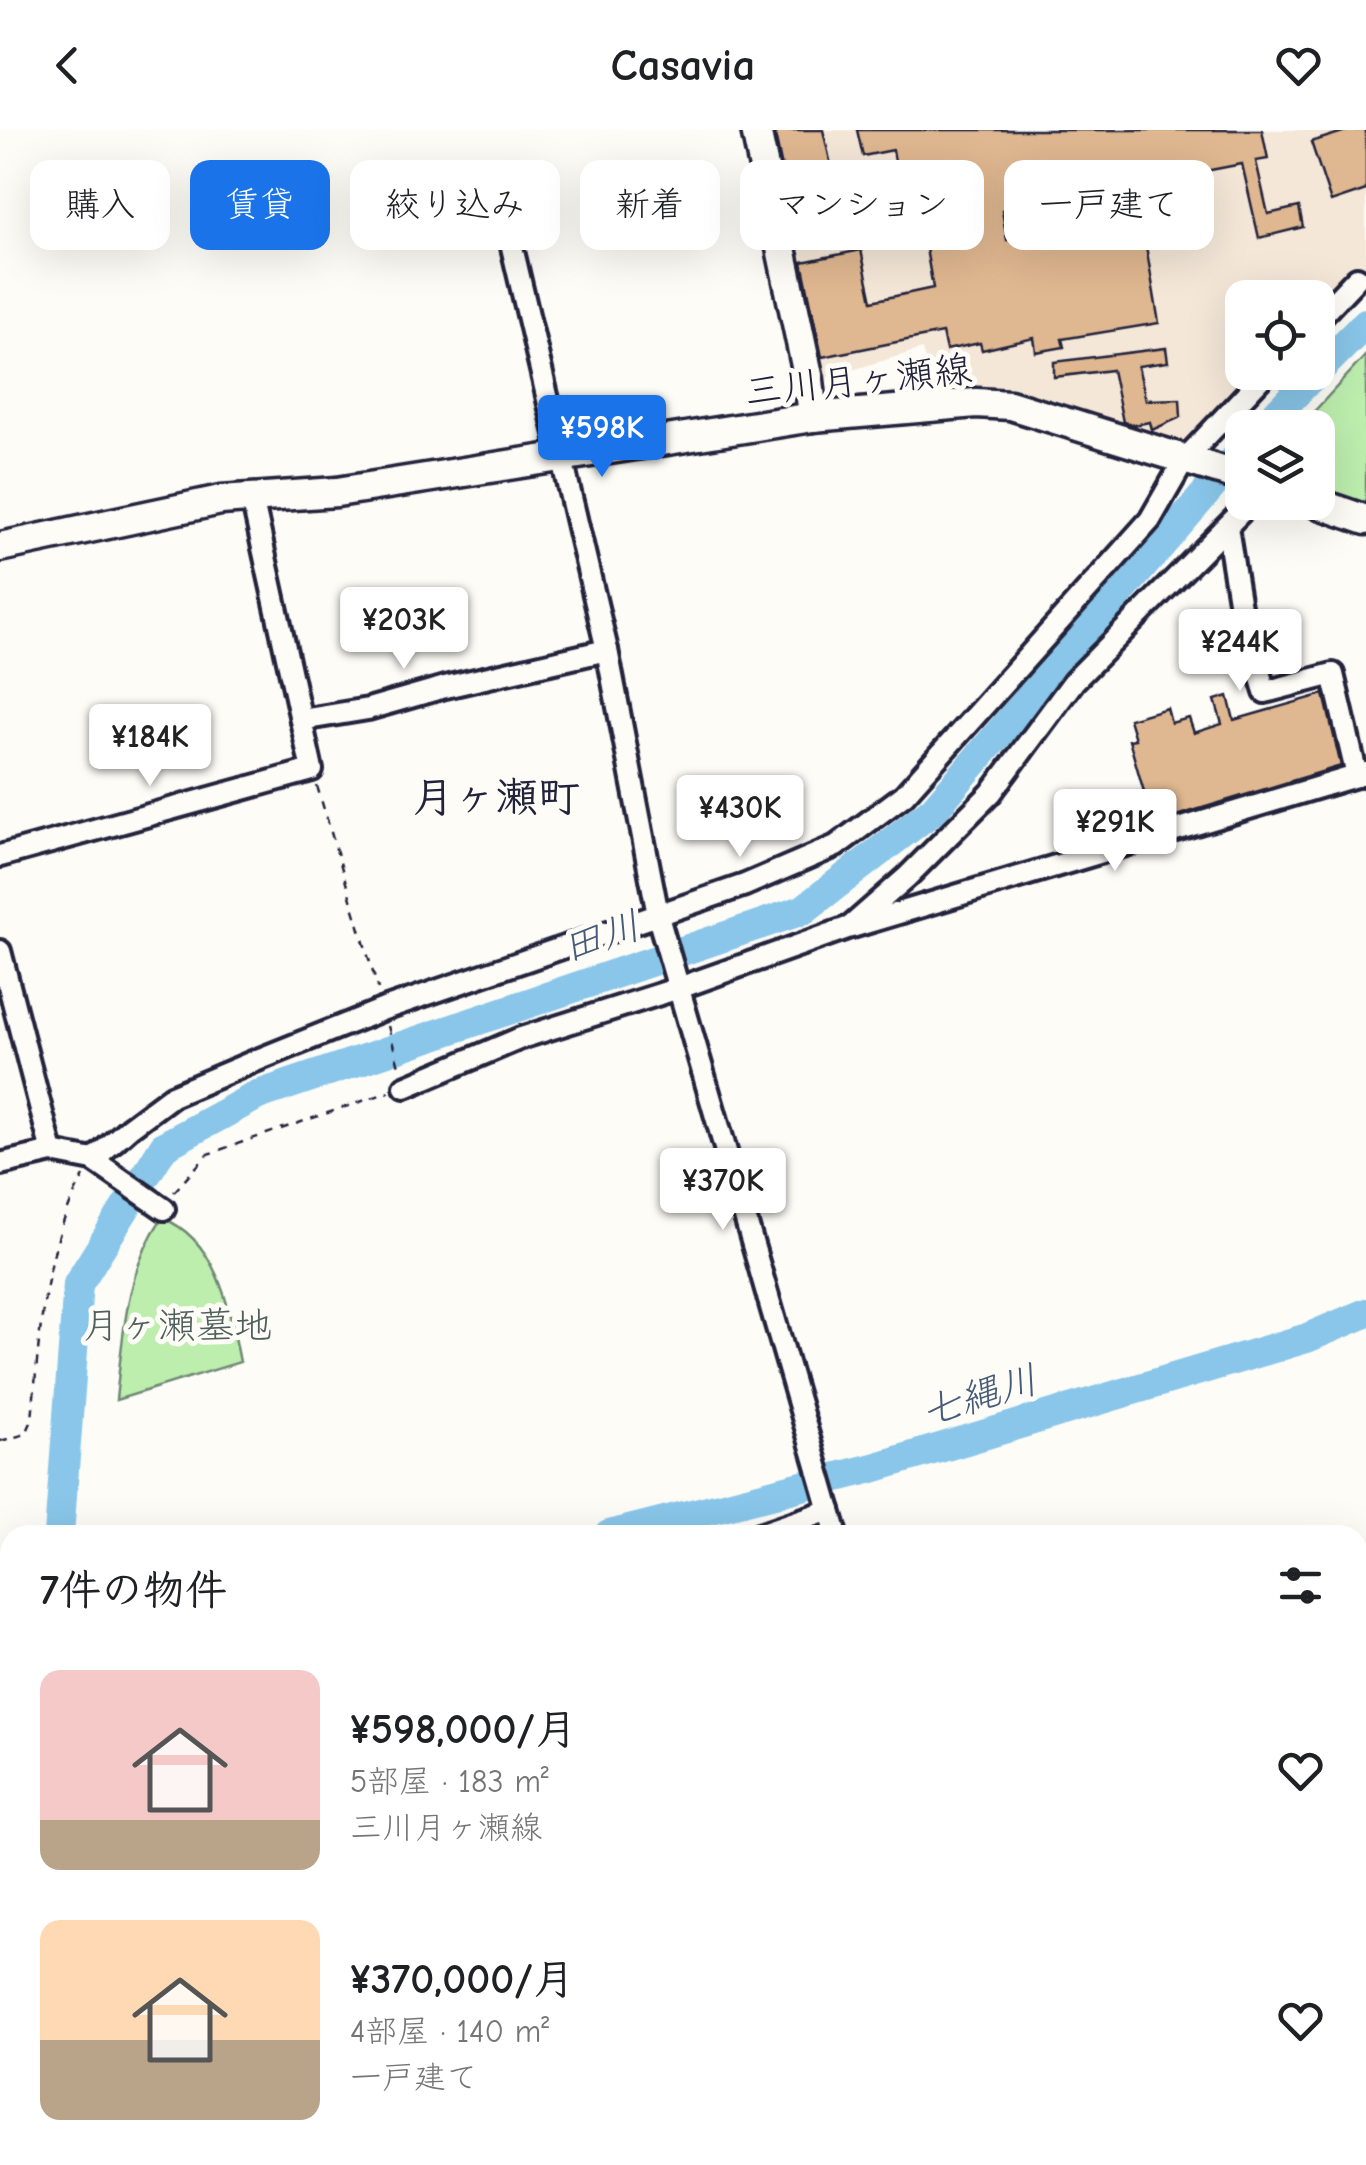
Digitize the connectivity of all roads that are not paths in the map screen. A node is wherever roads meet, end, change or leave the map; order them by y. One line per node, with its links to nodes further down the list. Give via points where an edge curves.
1 (756, 130): 6 (main road)
2 (513, 250): 7 (street)
3 (1357, 278): 4 (street)
4 (1335, 302)
5 (1251, 390): 8 (street)
6 (813, 417): 7 (main road, 三川月ヶ瀬線); 8 (main road, 三川月ヶ瀬線, via 1010,405)
7 (563, 457): 10 (main road, 三川月ヶ瀬線, via 337,492); 16 (street)
8 (1192, 461): 9 (main road, 三川月ヶ瀬線); 20 (street, via 1150,520 904,795 836,846)
9 (1225, 472)
10 (252, 498): 15 (main road, 三川月ヶ瀬線); 17 (street)
11 (1335, 509): 13 (main road)
12 (1234, 520): 14 (street)
13 (1366, 520)
14 (1227, 527): 18 (street, via 1240,607 1266,692 1334,674); 21 (street, via 1074,681 991,793)
15 (0, 547)
16 (607, 650): 17 (street); 20 (street)
17 (301, 720): 19 (street, via 312,770)
18 (1361, 774): 21 (street)
19 (0, 856)
20 (660, 916): 23 (street); 26 (street, via 172,1096)
21 (850, 928): 23 (street)
22 (0, 951): 25 (street)
23 (678, 985): 24 (street, via 521,1038); 29 (street)
24 (405, 1087)
25 (52, 1152): 26 (street); 27 (street)
26 (96, 1162): 28 (street)
27 (0, 1164)
28 (162, 1207)
29 (829, 1508): 30 (street); 31 (street)
30 (784, 1525)
31 (834, 1525)

